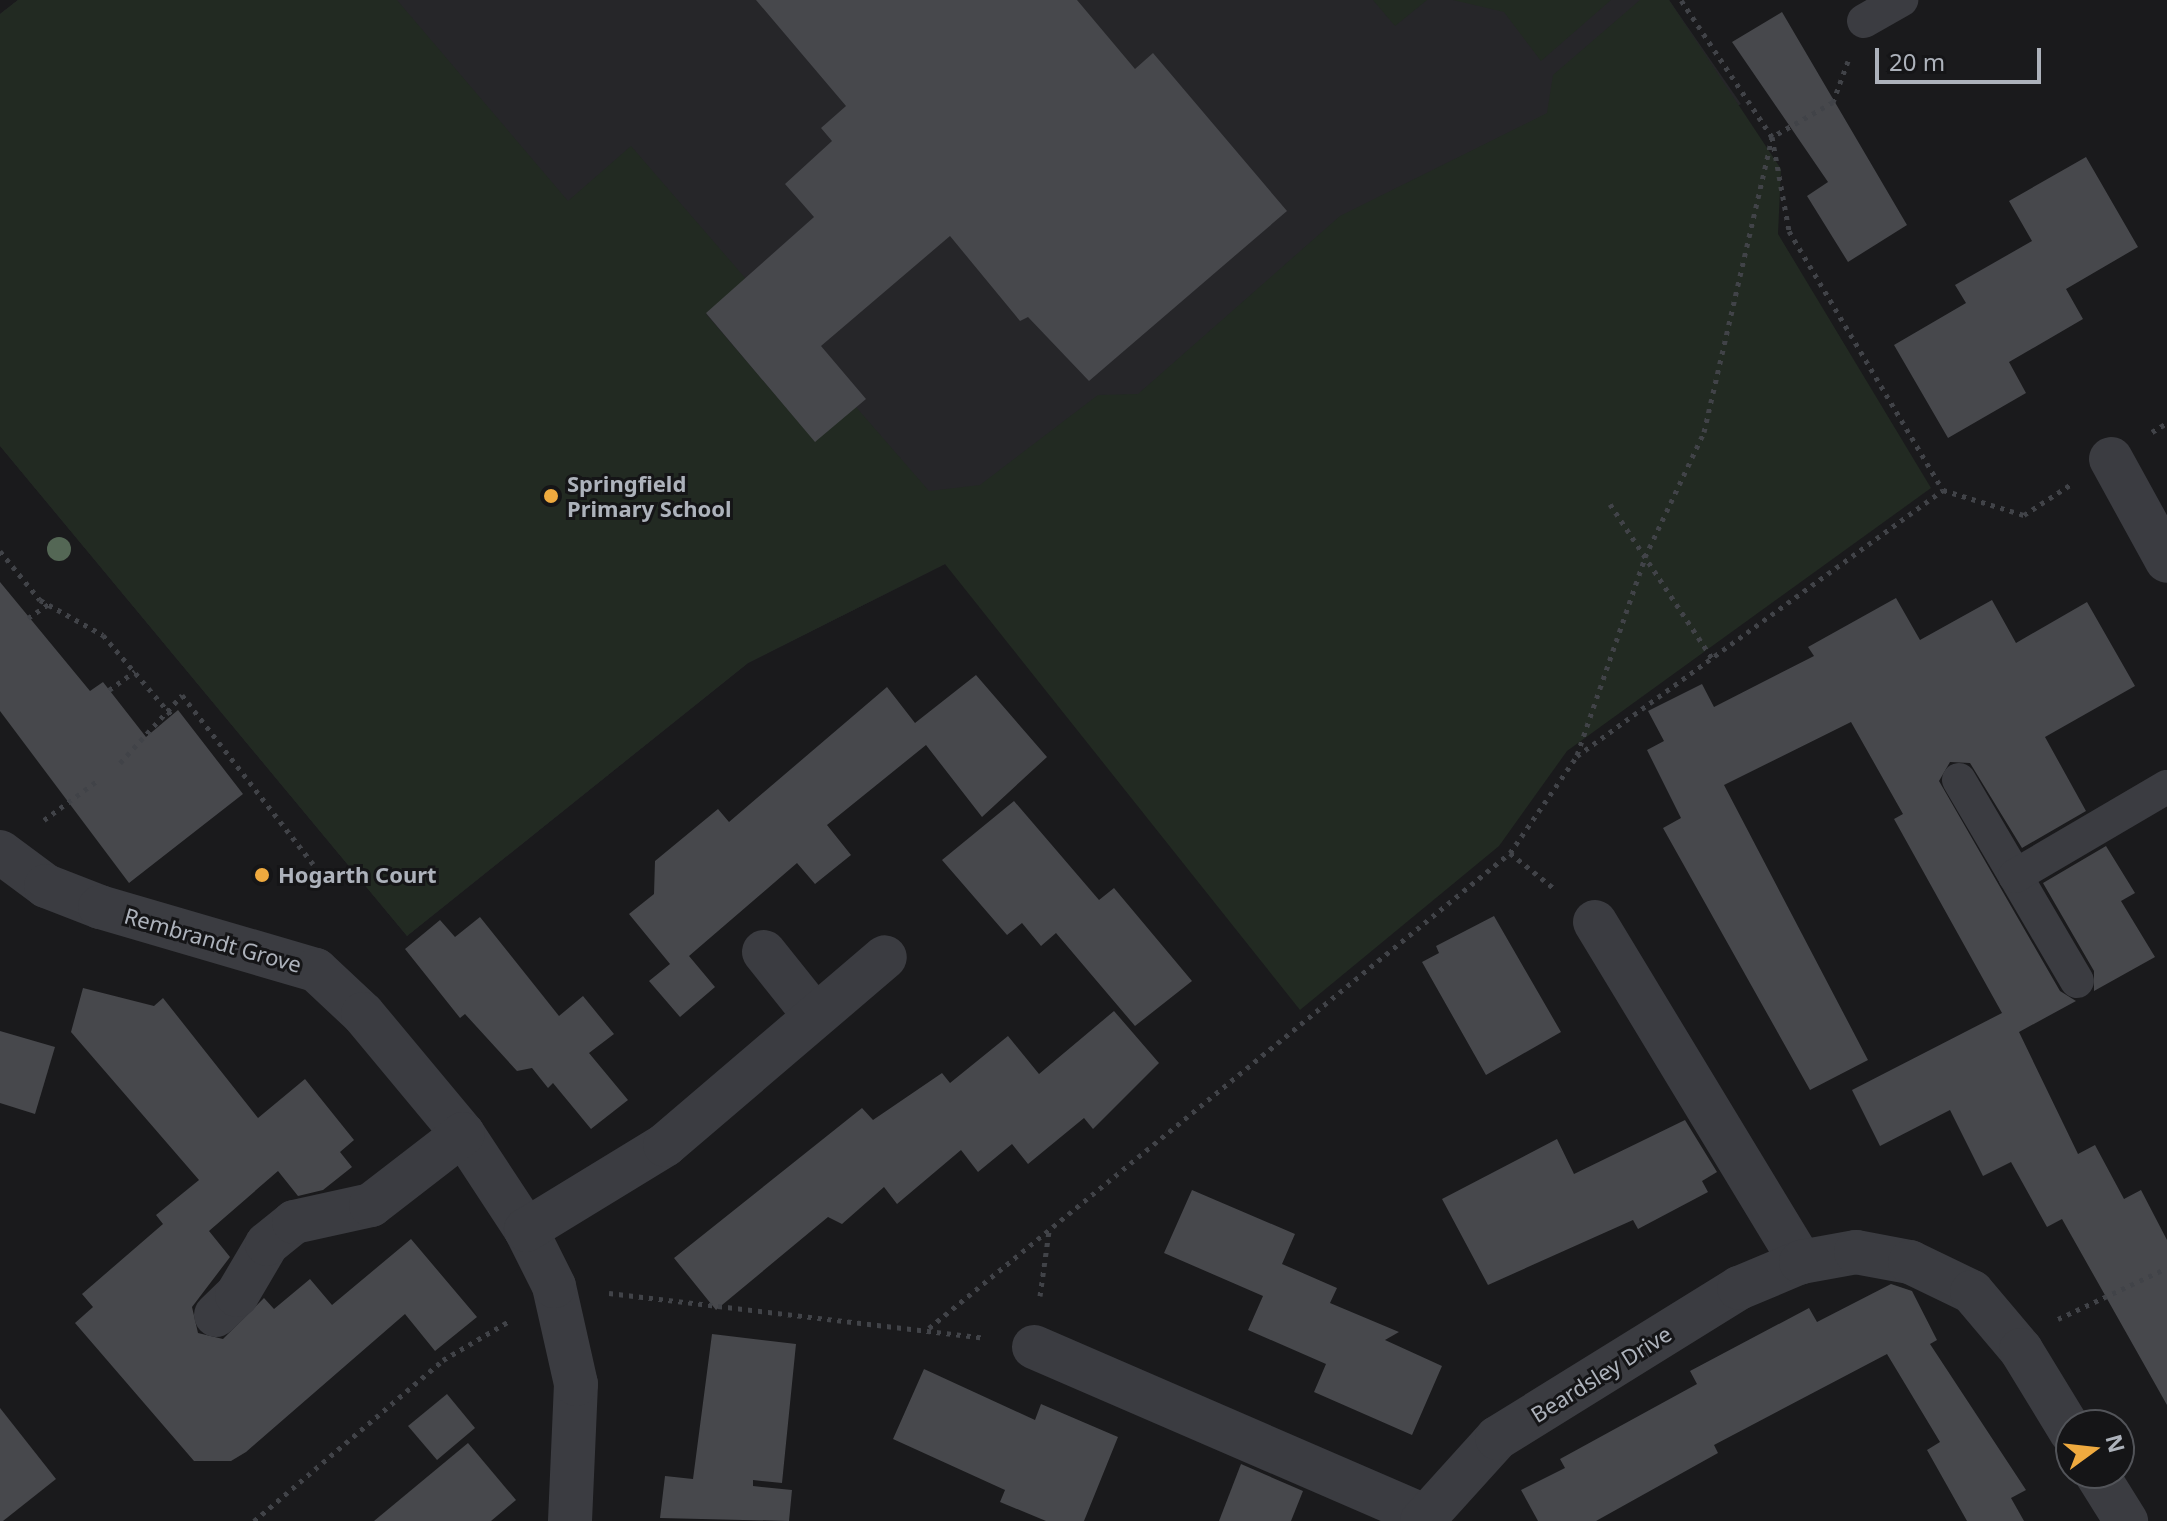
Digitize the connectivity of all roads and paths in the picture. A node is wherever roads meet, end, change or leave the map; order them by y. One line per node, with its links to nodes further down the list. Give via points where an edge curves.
1 (1681, 0): 4 (path)
2 (1901, 0): 3 (lane)
3 (1864, 21): 4 (path, via 1833,102)
4 (1772, 137): 7 (path, via 1789,231); 10 (path, via 1704,432)
5 (2167, 423): 6 (path)
6 (2111, 459): 7 (path, via 2024,515); 11 (street)
7 (1943, 490): 14 (path)
8 (1610, 504): 10 (path)
9 (0, 551): 12 (path)
10 (1645, 557): 14 (path); 19 (path)
11 (2167, 561)
12 (49, 604): 13 (path); 15 (path, via 103,635)
13 (28, 618)
14 (1712, 658): 19 (path)
15 (135, 671): 16 (path); 17 (path)
16 (109, 690)
17 (166, 706): 18 (path); 20 (path); 26 (path, via 182,695)
18 (171, 715)
19 (1577, 756): 25 (path)
20 (120, 763)
21 (98, 780): 24 (path)
22 (1959, 780): 27 (lane)
23 (2167, 787): 27 (lane)
24 (0, 852): 33 (street, Rembrandt Grove, via 46,886 230,929 316,970 363,1014)
25 (1510, 853): 28 (path); 37 (path, via 929,1328)
26 (313, 864)
27 (2015, 876): 31 (lane)
28 (1595, 922): 35 (street)
29 (764, 952): 32 (street)
30 (885, 957): 32 (street)
31 (2077, 981)
32 (815, 1016): 34 (street, via 665,1145)
33 (463, 1134): 34 (street, Rembrandt Grove); 38 (street, via 371,1205 294,1222 267,1244 237,1295)
34 (526, 1230): 37 (street, Rembrandt Grove)
35 (1801, 1262): 40 (street, Beardsley Drive, via 1856,1252 1910,1262 1972,1292); 43 (street, Beardsley Drive, via 1739,1288 1497,1438)
36 (2167, 1268): 40 (path, via 2066,1312)
37 (554, 1286): 44 (path, via 443,1360); 45 (street, Rembrandt Grove, via 576,1384)
38 (216, 1315)
39 (1034, 1347): 43 (street, Beardsley Drive)
40 (2021, 1350): 41 (street, Beardsley Drive)
41 (2057, 1409)
42 (2106, 1489): 46 (street)
43 (1424, 1518)
44 (254, 1521)
45 (570, 1521)
46 (2126, 1521)

